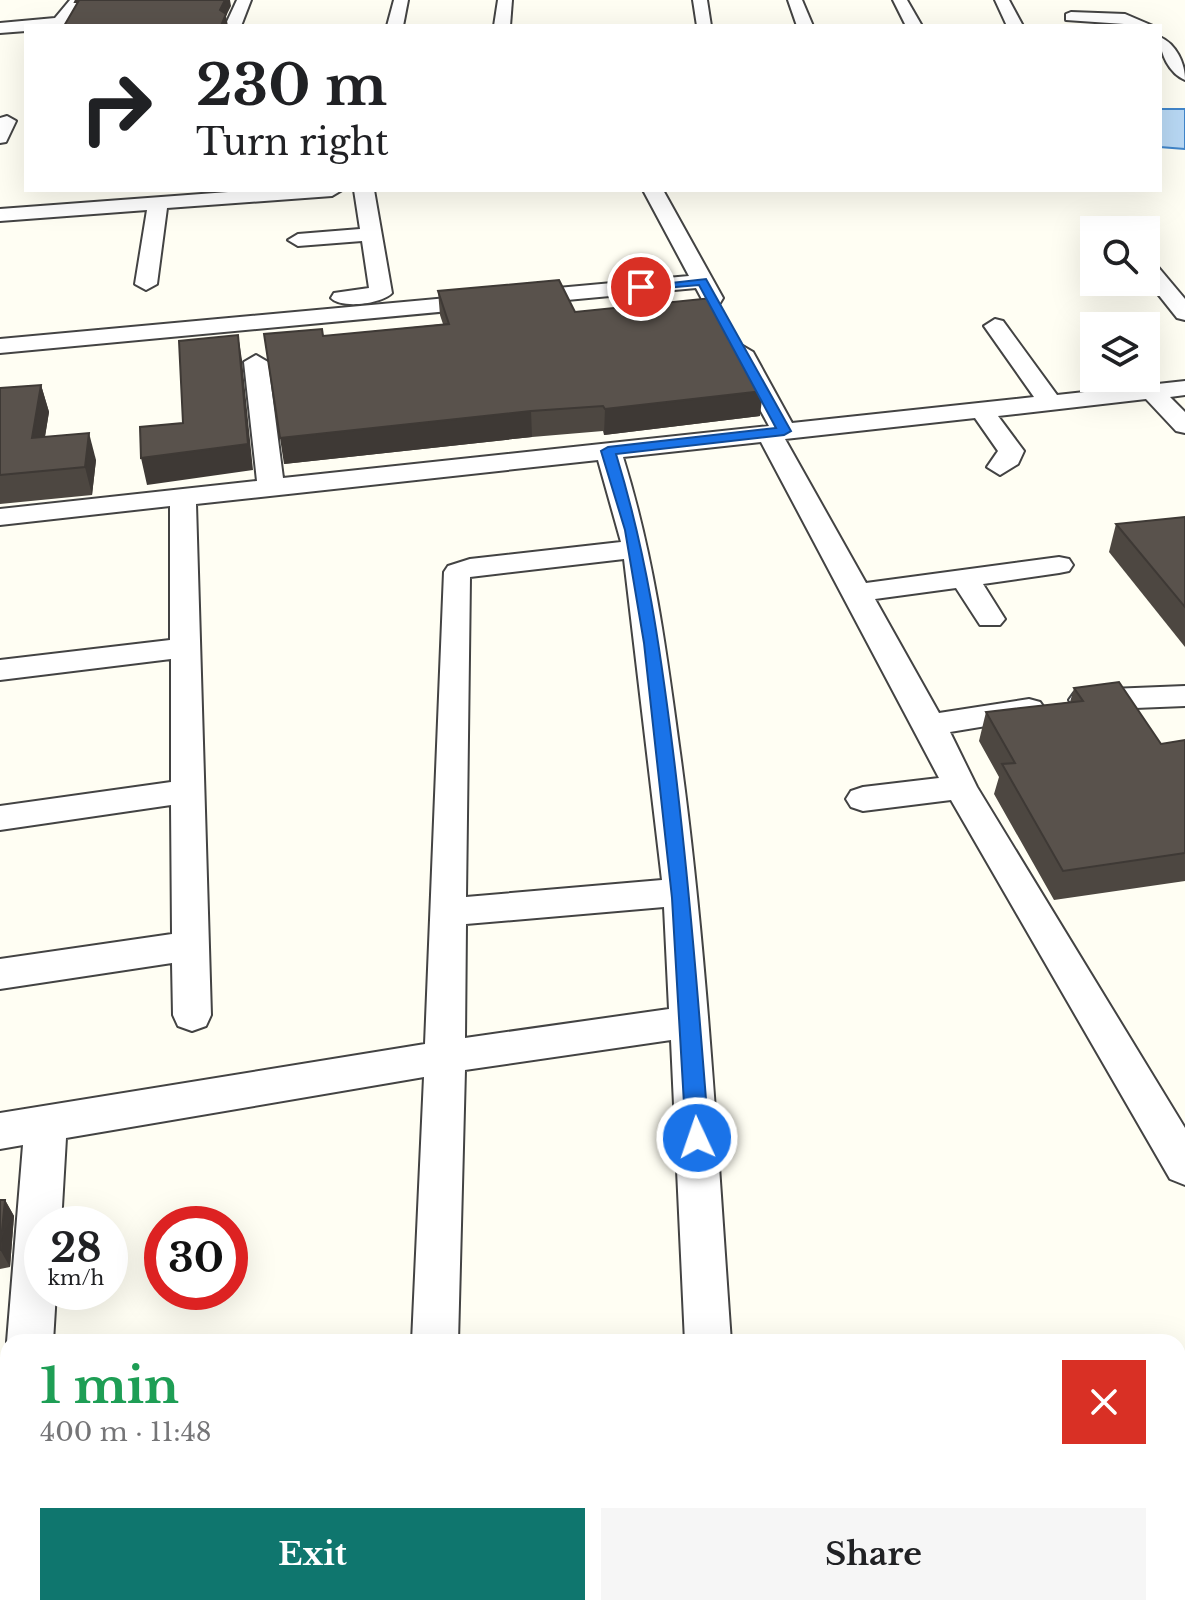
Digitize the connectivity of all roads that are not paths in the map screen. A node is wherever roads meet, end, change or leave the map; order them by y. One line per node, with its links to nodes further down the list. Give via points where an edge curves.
1 (78, 0): 11 (street, via 60,22)
2 (244, 0): 12 (street)
3 (401, 0): 13 (street)
4 (505, 0): 14 (street)
5 (700, 0): 15 (street)
6 (795, 0): 16 (street)
7 (900, 0): 17 (street)
8 (1002, 0): 18 (street)
9 (1061, 0): 10 (street)
10 (1073, 22): 19 (street, via 1125,19)
11 (44, 24)
12 (234, 24)
13 (395, 24)
14 (502, 24)
15 (704, 24)
16 (804, 24)
17 (913, 24)
18 (1014, 24)
19 (1139, 24)
20 (24, 26): 21 (street)
21 (0, 28)
22 (1162, 45): 23 (street)
23 (1185, 75)
24 (290, 192): 27 (street)
25 (364, 192): 29 (street)
26 (654, 192): 31 (street)
27 (158, 204): 28 (street); 33 (street)
28 (0, 215)
29 (371, 234): 30 (street); 34 (street, via 380,294)
30 (298, 240)
31 (702, 281): 37 (street); 46 (street)
32 (1160, 282): 35 (street)
33 (146, 284)
34 (312, 300)
35 (1185, 313)
36 (995, 326): 43 (street)
37 (0, 346)
38 (256, 362): 49 (street)
39 (1185, 388): 40 (street)
40 (1160, 390)
41 (1142, 392): 43 (street)
42 (1152, 392): 45 (street)
43 (1050, 402): 44 (street)
44 (982, 410): 46 (street); 48 (street, via 1011,451)
45 (1185, 426)
46 (776, 432): 47 (street); 55 (street)
47 (608, 451): 49 (street); 52 (street)
48 (1000, 467)
49 (271, 487): 50 (street)
50 (183, 497): 51 (street); 57 (street)
51 (0, 517)
52 (636, 549): 65 (street); 66 (street, via 458,572)
53 (1059, 565): 54 (street)
54 (965, 579): 55 (street); 56 (street)
55 (858, 593): 60 (street)
56 (990, 619)
57 (185, 648): 58 (street); 62 (street)
58 (0, 670)
59 (1185, 696): 60 (street, via 1102,698)
60 (930, 725): 61 (street)
61 (960, 787): 63 (street); 74 (street)
62 (188, 791): 64 (street); 67 (street)
63 (863, 799)
64 (0, 818)
65 (680, 892): 66 (street); 70 (street)
66 (449, 912): 71 (street)
67 (191, 946): 68 (street); 69 (street)
68 (0, 974)
69 (192, 1015)
70 (691, 1021): 71 (street); 77 (street)
71 (445, 1057): 72 (street); 76 (street)
72 (46, 1123): 73 (street); 75 (street)
73 (0, 1131)
74 (1185, 1166)
75 (31, 1334)
76 (435, 1334)
77 (708, 1334)

